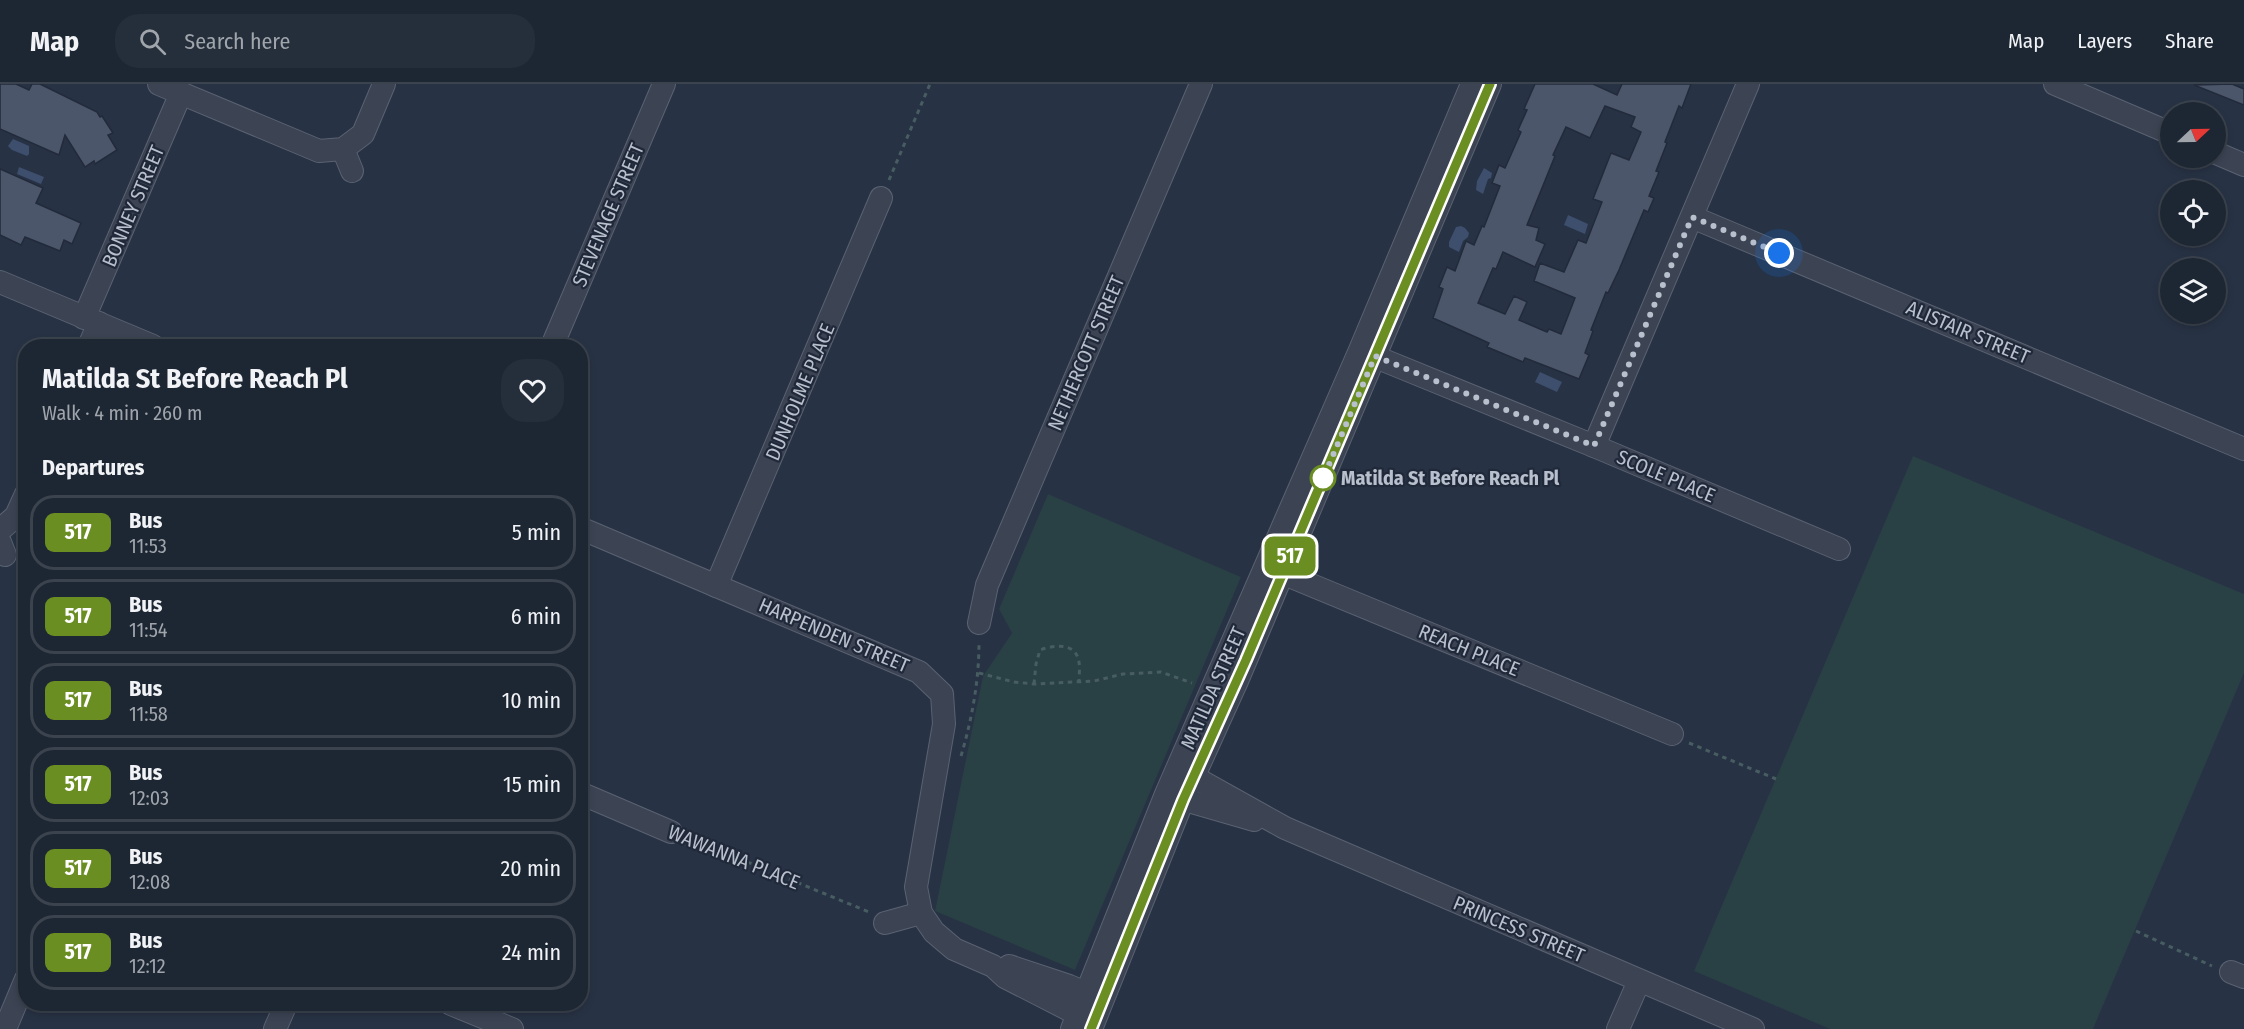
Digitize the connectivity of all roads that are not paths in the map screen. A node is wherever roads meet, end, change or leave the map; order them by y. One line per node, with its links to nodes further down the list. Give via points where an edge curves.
1 (159, 84): 9 (street)
2 (384, 84): 11 (street, via 363,134)
3 (664, 84): 21 (street, STEVENAGE STREET)
4 (1200, 84): 31 (street, NETHERCOTT STREET, via 987,585)
5 (1472, 84): 22 (street, MATILDA STREET)
6 (1490, 84): 22 (street, MATILDA STREET)
7 (1748, 84): 16 (street)
8 (2055, 84): 10 (street)
9 (181, 93): 11 (street, via 319,151); 18 (street, BONNEY STREET)
10 (2160, 129)
11 (343, 149): 14 (street)
12 (2226, 157): 13 (street)
13 (2244, 165)
14 (352, 171)
15 (881, 198): 30 (street, DUNHOLME PLACE)
16 (1692, 217): 23 (street); 24 (street, ALISTAIR STREET)
17 (0, 282): 18 (street)
18 (92, 321): 19 (street, BONNEY STREET); 20 (street)
19 (90, 339)
20 (136, 339)
21 (555, 339)
22 (1367, 353): 23 (street, SCOLE PLACE); 29 (street, MATILDA STREET)
23 (1594, 446): 28 (street, SCOLE PLACE)
24 (2244, 449)
25 (18, 512): 26 (street)
26 (0, 530)
27 (588, 531): 30 (street, HARPENDEN STREET)
28 (1839, 549)
29 (1274, 570): 32 (street, REACH PLACE); 33 (street, MATILDA STREET)
30 (717, 586): 38 (street, HARPENDEN STREET, via 920,672 942,694 944,724 916,887)
31 (979, 623)
32 (1672, 734)
33 (1186, 772): 35 (street, MATILDA STREET); 36 (street, PRINCESS STREET)
34 (588, 796): 37 (street, WAWANNA PLACE)
35 (1174, 797): 36 (street, PRINCESS STREET); 42 (street, MATILDA STREET)
36 (1285, 828): 41 (street, PRINCESS STREET)
37 (670, 832)
38 (921, 913): 39 (street); 40 (street, HARPENDEN STREET, via 934,932 954,949)
39 (885, 923)
40 (993, 966): 42 (street, HARPENDEN STREET, via 1009,966); 46 (street, HARPENDEN STREET)
41 (1639, 981): 50 (street); 51 (street, PRINCESS STREET)
42 (1095, 997): 46 (street, MATILDA STREET)
43 (18, 998): 47 (street)
44 (283, 1011): 48 (street)
45 (468, 1011): 49 (street)
46 (1084, 1024)
47 (5, 1029)
48 (275, 1029)
49 (512, 1029)
50 (1618, 1029)
51 (1753, 1029)

